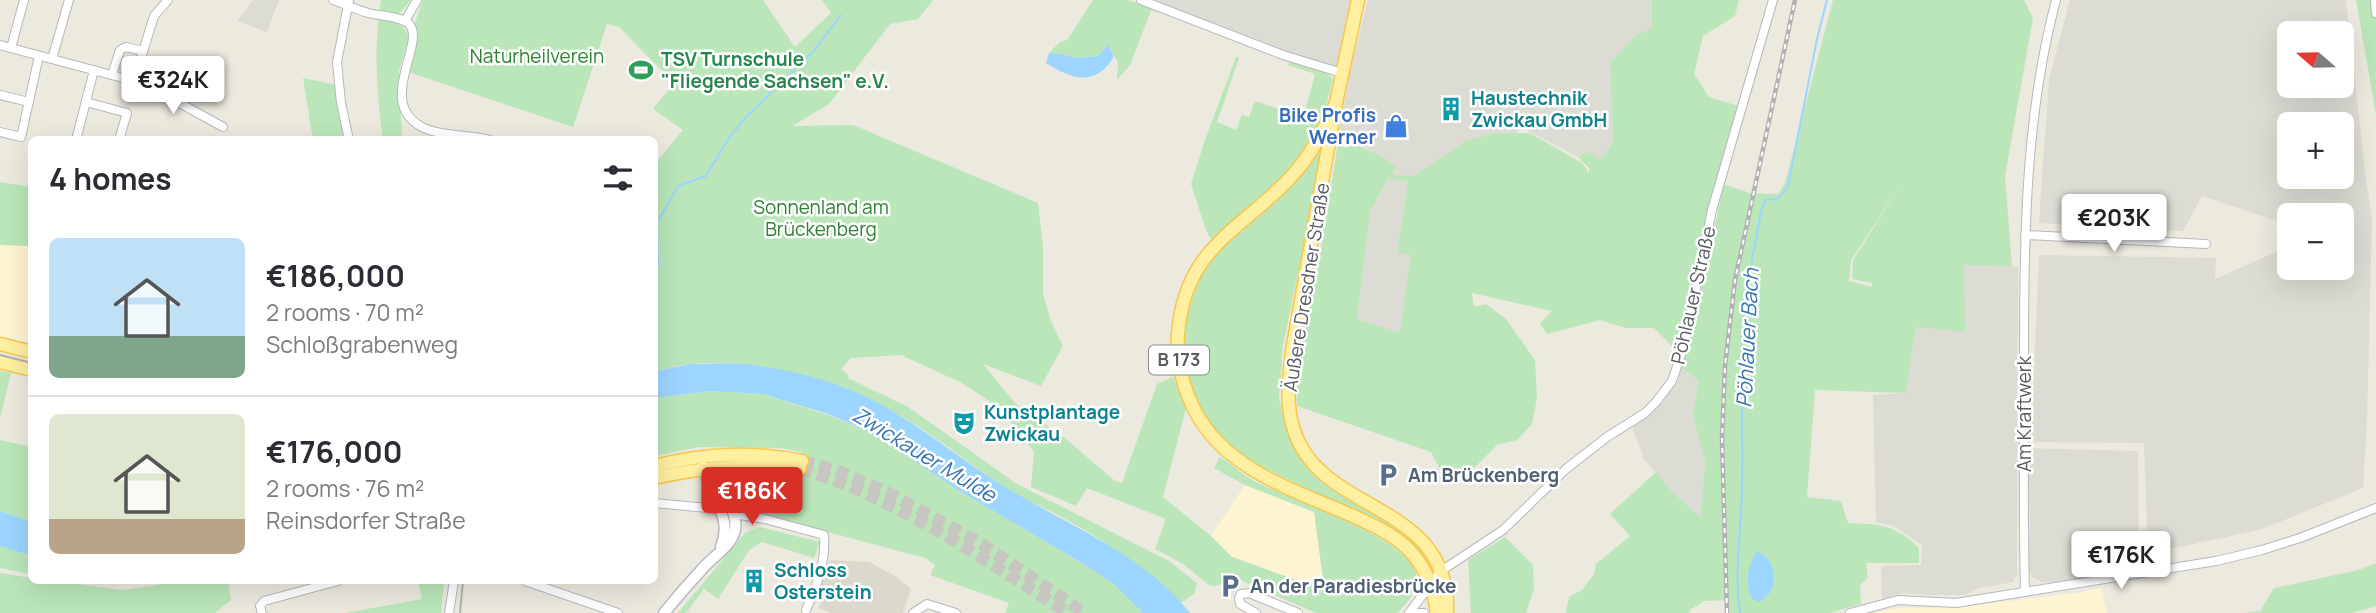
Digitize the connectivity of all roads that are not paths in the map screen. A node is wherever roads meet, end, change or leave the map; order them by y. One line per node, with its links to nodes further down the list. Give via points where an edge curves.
1 (24, 0): 15 (street)
2 (69, 0): 18 (street)
3 (168, 0): 16 (street, via 154,16)
4 (332, 0): 11 (street)
5 (417, 0): 13 (street)
6 (1141, 0): 20 (street)
7 (1358, 0): 20 (main road, Äußere Dresdner Straße / B 173)
8 (1773, 0): 49 (street, Pöhlauer Straße, via 1712,210 1684,346 1672,381 1644,413 1566,469 1503,530)
9 (2056, 0): 33 (street, Am Kraftwerk, via 2040,65)
10 (2375, 0): 12 (street)
11 (349, 3): 13 (street); 30 (street, via 337,62)
12 (2376, 13)
13 (405, 21): 31 (street, via 414,37 403,74 406,112 424,128)
14 (0, 45): 15 (street)
15 (11, 48): 17 (street)
16 (143, 51): 21 (street, via 120,50); 22 (street)
17 (40, 56): 18 (street); 24 (street)
18 (52, 59): 19 (street)
19 (94, 71): 21 (street); 25 (street)
20 (1342, 73): 32 (main road, Äußere Dresdner Straße / B 173)
21 (112, 75): 22 (street)
22 (134, 81): 26 (street)
23 (0, 95): 24 (street)
24 (29, 102): 27 (street, via 21,137)
25 (86, 102): 28 (street); 29 (street, via 127,113)
26 (223, 127)
27 (0, 132)
28 (77, 136)
29 (121, 136)
30 (348, 136)
31 (446, 136)
32 (1322, 148): 49 (main road, Äußere Dresdner Straße / B 173, via 1287,388 1294,431 1314,464 1336,484 1410,530); 50 (main road, Äußere Dresdner Straße / B 173, via 1219,240 1198,267 1179,324 1183,381 1208,432 1235,459 1385,532 1413,555)
33 (2025, 236): 34 (street); 54 (street, Am Kraftwerk)
34 (2206, 244)
35 (0, 344): 36 (main road)
36 (28, 351)
37 (0, 362): 38 (main road)
38 (28, 369)
39 (703, 461): 40 (main road); 40 (main road, via 756,454 801,465); 41 (main road); 42 (main road); 43 (main road); 46 (main road)
40 (738, 465): 43 (main road, via 726,478)
41 (658, 466)
42 (658, 477)
43 (724, 496): 47 (main road)
44 (658, 503): 46 (street)
45 (2376, 508): 54 (street, via 2240,556)
46 (719, 509): 48 (main road, via 726,528)
47 (734, 514): 48 (main road, via 734,534); 55 (street, via 824,535 822,570)
48 (720, 550): 59 (main road)
49 (1441, 571): 50 (street, Pöhlauer Straße); 68 (main road, Äußere Dresdner Straße / B 173)
50 (1430, 583): 64 (street, Pöhlauer Straße); 67 (main road, Äußere Dresdner Straße / B 173)
51 (327, 584): 56 (street, via 264,601)
52 (454, 584): 57 (street)
53 (534, 584): 58 (street)
54 (2025, 592): 69 (street, via 1956,603 1898,600)
55 (806, 610)
56 (262, 613)
57 (449, 613)
58 (618, 613)
59 (664, 613)
60 (913, 613): 61 (street, via 927,604)
61 (956, 613)
62 (1256, 613): 63 (street, via 1242,606 1241,594)
63 (1298, 613)
64 (1409, 613)
65 (1415, 613): 66 (street)
66 (1424, 613)
67 (1437, 613)
68 (1447, 613)
69 (1850, 613)

